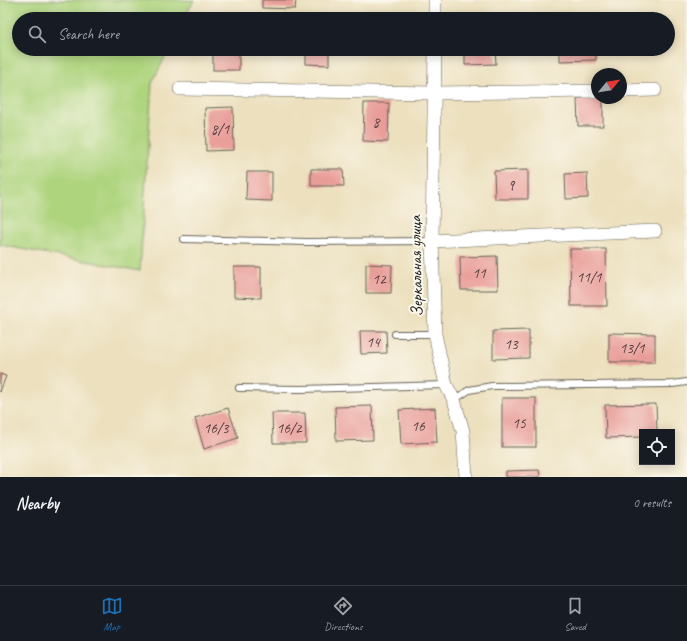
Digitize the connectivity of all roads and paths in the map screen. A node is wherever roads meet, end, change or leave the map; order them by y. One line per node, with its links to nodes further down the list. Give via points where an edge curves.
1 (435, 0): 2 (street)
2 (435, 12)
3 (435, 56): 8 (street, Зеркальная улица)
4 (180, 88): 8 (street)
5 (655, 90): 7 (street)
6 (591, 91): 8 (street)
7 (627, 91)
8 (434, 93): 11 (street, Зеркальная улица)
9 (655, 231): 11 (street)
10 (184, 239): 11 (lane, via 306,242)
11 (432, 241): 13 (street, Зеркальная улица)
12 (395, 334): 13 (lane)
13 (435, 334): 15 (street, Зеркальная улица)
14 (687, 382): 17 (lane, via 492,386 469,390)
15 (446, 385): 16 (lane); 17 (street, Зеркальная улица)
16 (239, 388)
17 (454, 400): 18 (street, Зеркальная улица, via 463,431)
18 (466, 477)

